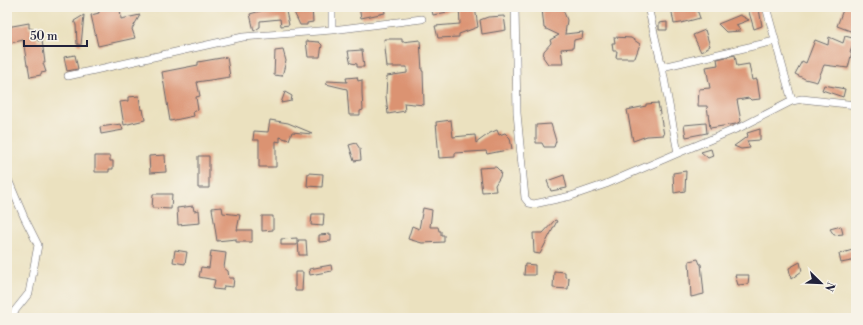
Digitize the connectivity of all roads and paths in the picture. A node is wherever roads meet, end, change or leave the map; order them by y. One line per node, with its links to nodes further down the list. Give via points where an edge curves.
1 (332, 7): 6 (street)
2 (515, 7): 12 (street, via 517,112 527,201 534,204 571,196)
3 (648, 7): 8 (street)
4 (766, 7): 7 (street)
5 (422, 19): 6 (street)
6 (332, 30): 9 (street, via 243,37)
7 (775, 41): 8 (street); 10 (street)
8 (662, 67): 12 (street)
9 (68, 76)
10 (792, 101): 11 (street, via 802,99); 12 (street, via 743,126)
11 (855, 102)
12 (678, 153)
13 (7, 177): 14 (street, via 38,245 31,289)
14 (9, 318)

